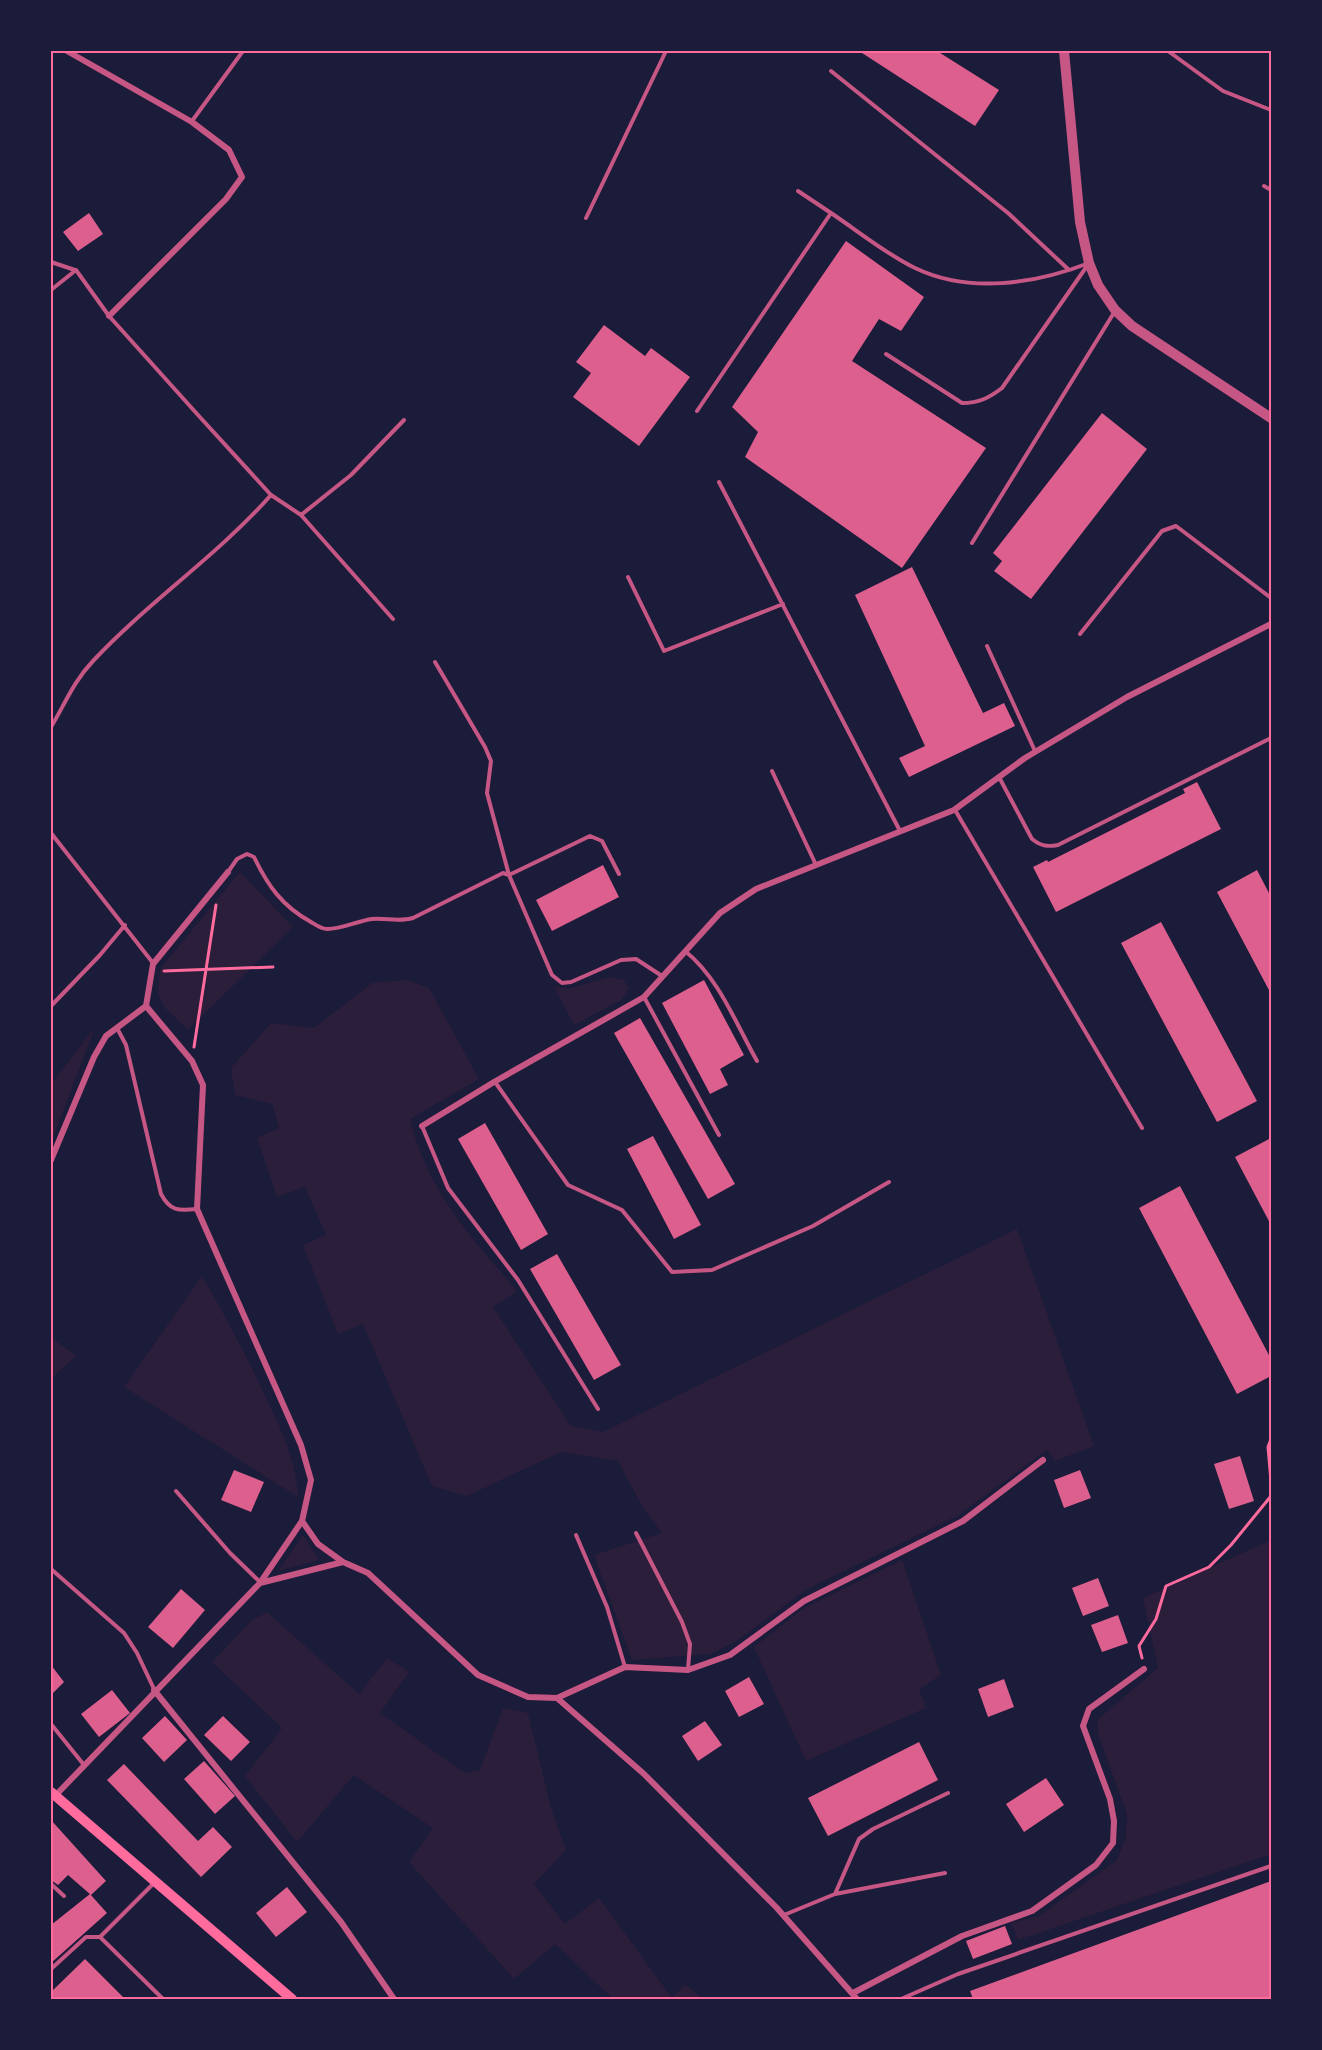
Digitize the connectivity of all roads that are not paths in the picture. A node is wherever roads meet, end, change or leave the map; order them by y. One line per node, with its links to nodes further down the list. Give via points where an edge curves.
1 (67, 51): 8 (street)
2 (243, 51): 8 (lane)
3 (666, 51): 13 (lane)
4 (1064, 51): 15 (street, via 1080,222)
5 (1168, 51): 7 (lane, via 1223,91)
6 (831, 71): 17 (lane, via 1008,213)
7 (1271, 110)
8 (192, 122): 20 (street, via 229,150 242,177 226,199)
9 (1264, 186): 10 (lane)
10 (1271, 190)
11 (798, 191): 12 (lane)
12 (831, 213): 17 (lane, via 915,268 951,279 993,284 1054,276); 22 (lane)
13 (586, 218)
14 (51, 262): 16 (lane)
15 (1089, 263): 17 (lane); 19 (street); 21 (lane, via 1002,388 991,397 962,403)
16 (76, 270): 18 (lane); 20 (lane)
17 (1070, 270)
18 (51, 290)
19 (1115, 310): 23 (street, via 1132,326); 28 (lane)
20 (109, 316): 26 (lane)
21 (886, 354)
22 (697, 411)
23 (1271, 418)
24 (404, 420): 27 (lane, via 351,475)
25 (719, 482): 31 (lane)
26 (271, 495): 27 (lane); 37 (lane, via 244,525 91,662 64,700)
27 (301, 515): 32 (lane)
28 (972, 543)
29 (628, 577): 31 (lane, via 664,651)
30 (1271, 598): 34 (lane, via 1176,526 1162,531)
31 (783, 604): 43 (lane)
32 (393, 619)
33 (1271, 624): 39 (street, via 1127,698)
34 (1080, 634)
35 (987, 646): 39 (lane)
36 (435, 662): 48 (lane, via 488,754 487,793)
37 (51, 727)
38 (1271, 738): 41 (lane, via 1058,845 1048,846 1032,839)
39 (1036, 752): 41 (street)
40 (772, 771): 45 (lane)
41 (999, 777): 42 (street)
42 (954, 810): 43 (street); 60 (lane)
43 (901, 832): 45 (street)
44 (51, 833): 49 (lane)
45 (816, 865): 50 (street, via 756,889 720,913)
46 (228, 872): 48 (lane, via 237,859 247,854 254,857 266,880 291,911 323,929 340,929 357,921 380,918 398,922 413,918 496,875); 51 (street)
47 (619, 874): 48 (lane, via 602,841 590,836)
48 (509, 875): 52 (lane, via 552,975 562,983 621,960 636,959)
49 (125, 925): 51 (lane); 54 (lane)
50 (685, 951): 52 (street); 57 (lane, via 711,976)
51 (153, 967): 55 (street)
52 (662, 976): 53 (street)
53 (644, 997): 58 (street); 61 (lane)
54 (51, 1006)
55 (146, 1006): 56 (street); 64 (street, via 192,1060 203,1085)
56 (117, 1028): 62 (street, via 106,1036 94,1057); 64 (lane, via 126,1044 161,1194 167,1206 177,1211)
57 (757, 1061)
58 (494, 1082): 59 (street); 63 (lane, via 568,1185 622,1210 672,1272 712,1270 813,1226)
59 (422, 1126): 65 (lane, via 448,1188 518,1280)
60 (1142, 1128)
61 (719, 1136)
62 (51, 1160)
63 (889, 1182)
64 (196, 1209): 68 (street, via 301,1446 311,1480)
65 (598, 1408)
66 (1043, 1460): 76 (street, via 963,1521 804,1601 730,1655)
67 (176, 1491): 73 (lane)
68 (302, 1521): 71 (street, via 318,1544); 73 (street)
69 (636, 1533): 76 (lane, via 682,1622 690,1644)
70 (576, 1534): 74 (lane, via 607,1607)
71 (343, 1562): 73 (street); 78 (street, via 368,1573 478,1675 528,1697)
72 (51, 1569): 77 (lane, via 124,1633)
73 (260, 1583): 77 (street)
74 (625, 1667): 76 (street); 78 (street)
75 (1144, 1669): 92 (street, via 1089,1709 1083,1726 1110,1798 1114,1821 1113,1843 1096,1865 1032,1911 962,1936)
76 (688, 1670)
77 (154, 1690): 80 (street); 95 (street, via 341,1922)
78 (556, 1698): 89 (street, via 644,1774)
79 (51, 1724): 80 (lane)
80 (84, 1765): 82 (street)
81 (948, 1793): 87 (lane, via 860,1839)
82 (53, 1794): 85 (main road)
83 (1271, 1866): 96 (lane, via 958,1974)
84 (945, 1873): 87 (lane)
85 (155, 1882): 90 (lane); 93 (main road)
86 (51, 1884): 88 (lane)
87 (835, 1894): 89 (lane)
88 (64, 1896)
89 (783, 1915): 92 (street)
90 (99, 1937): 91 (lane, via 86,1937); 94 (lane)
91 (51, 1969)
92 (855, 1996)
93 (286, 1997)
94 (163, 1999)
95 (394, 1999)
96 (901, 1999)

